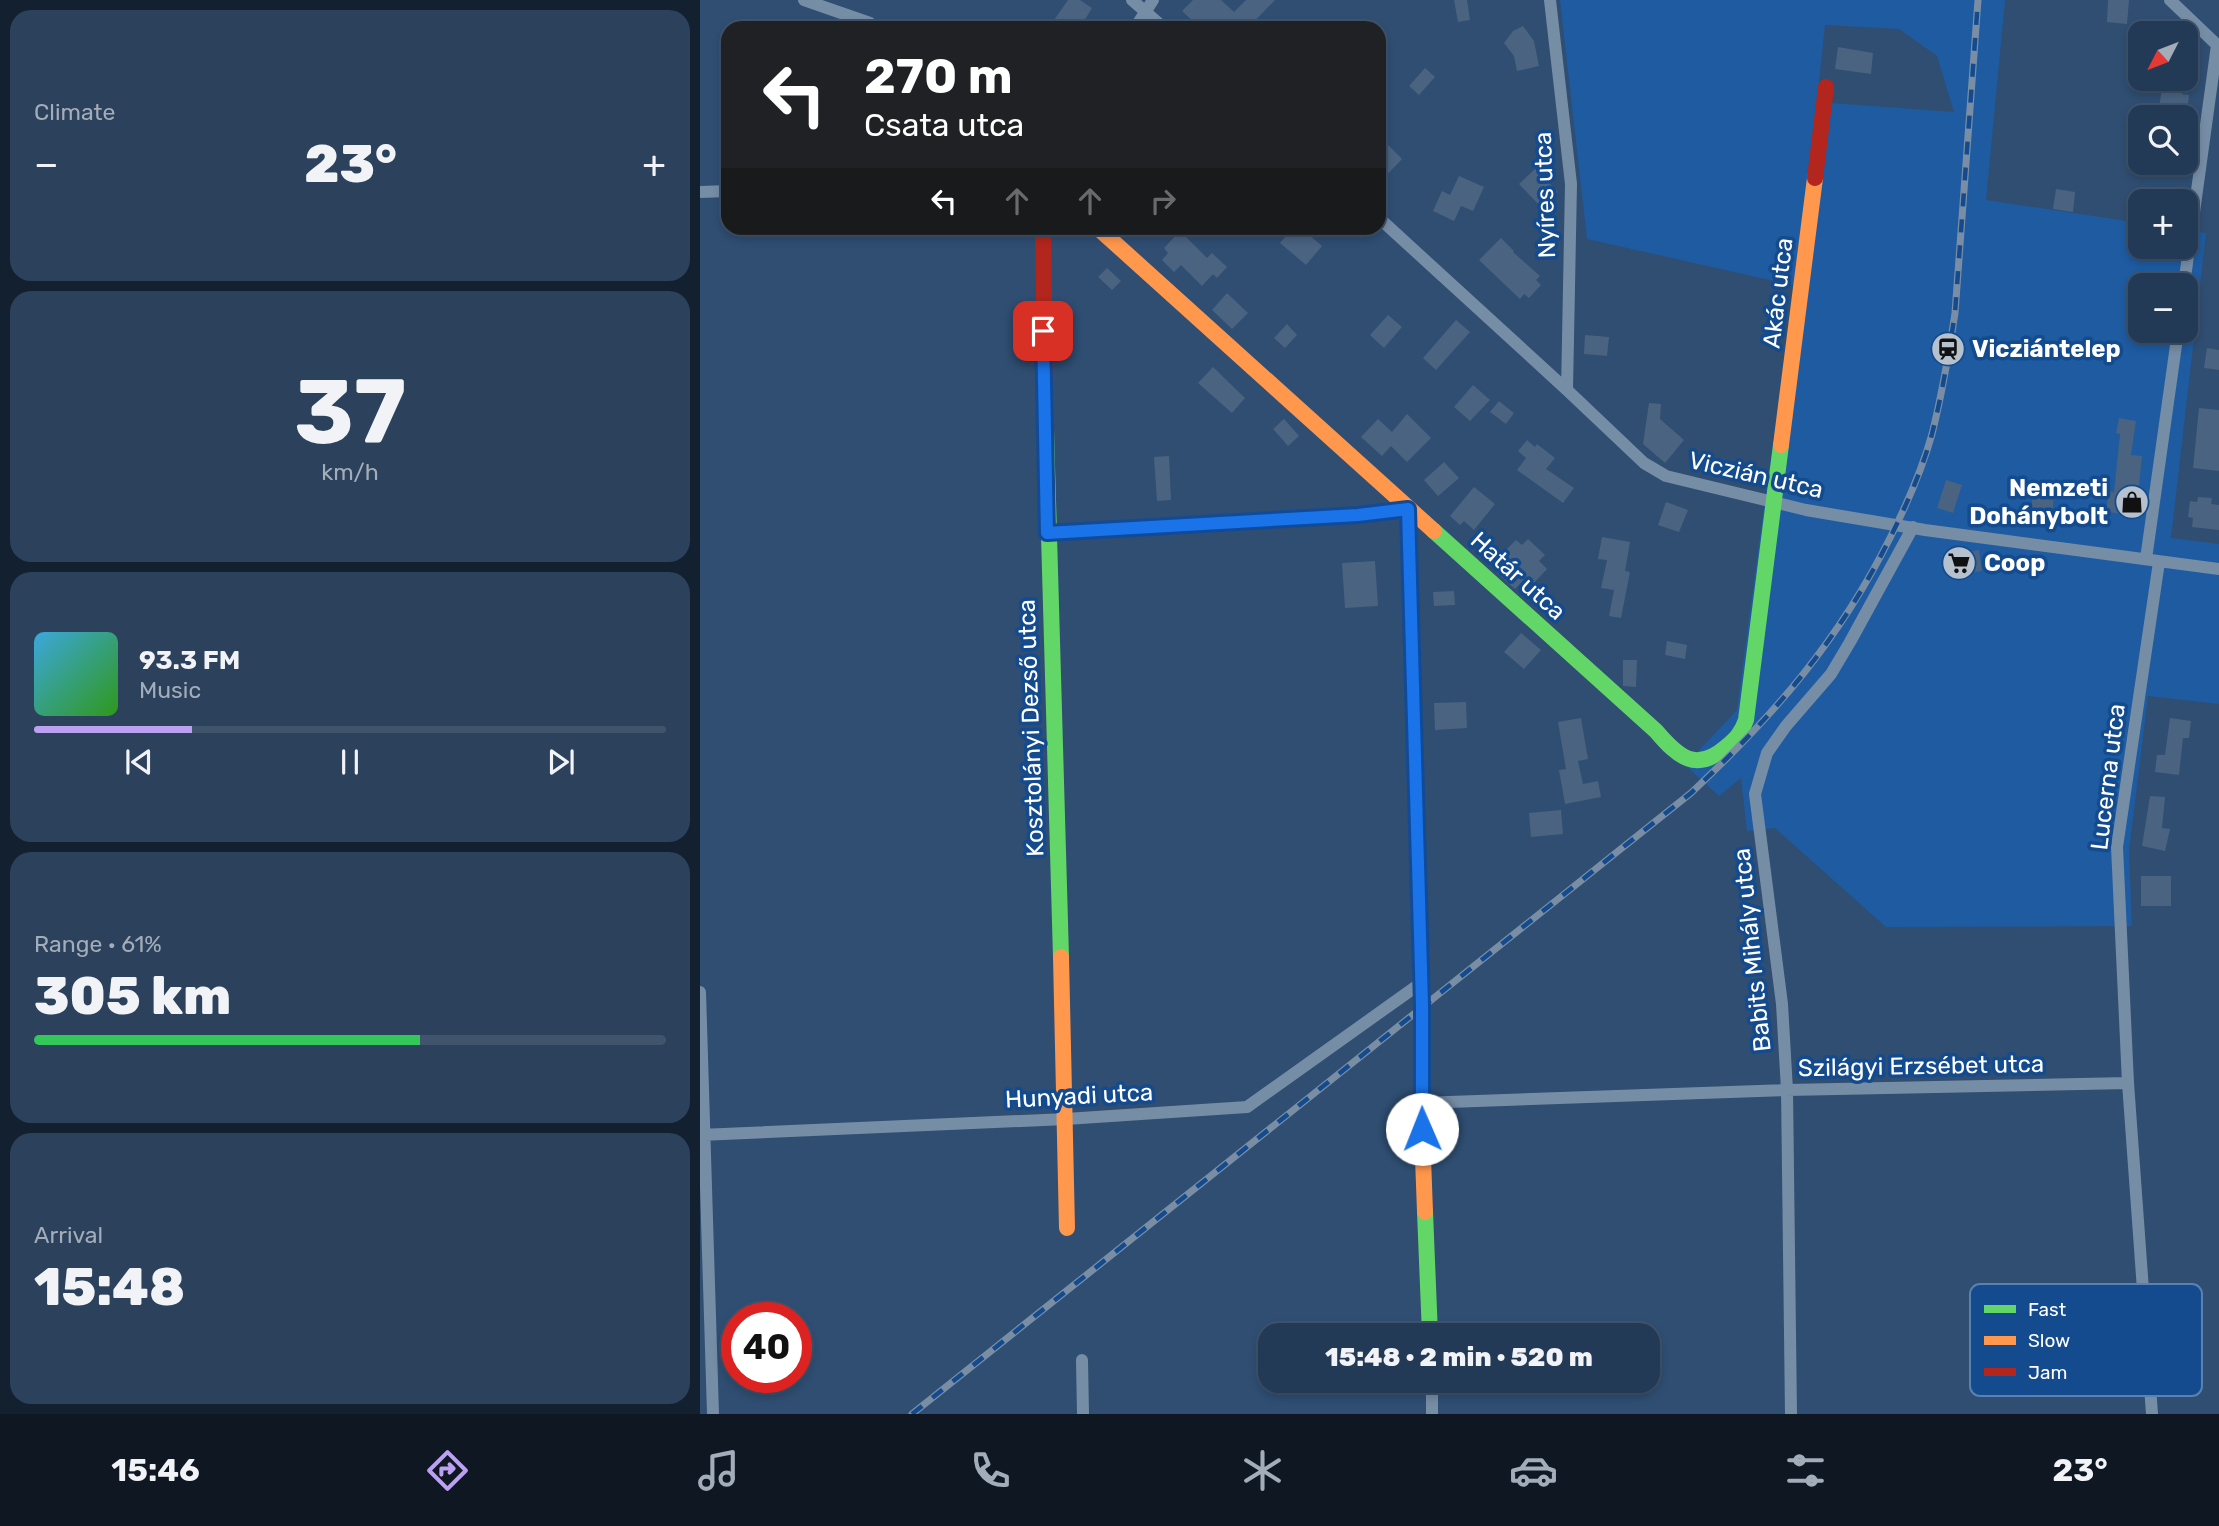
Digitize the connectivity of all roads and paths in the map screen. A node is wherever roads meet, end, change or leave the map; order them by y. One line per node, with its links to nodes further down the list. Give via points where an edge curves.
1 (804, 0): 7 (street)
2 (1132, 0): 6 (street)
3 (1153, 0): 6 (street)
4 (1550, 0): 19 (street, Nyíres utca, via 1571,184)
5 (2170, 0): 10 (street)
6 (1145, 12): 8 (street); 9 (street)
7 (864, 21)
8 (1139, 21)
9 (1156, 21)
10 (2218, 45): 17 (street)
11 (1826, 88): 20 (street, Akác utca)
12 (721, 191): 13 (street)
13 (700, 192)
14 (1386, 225): 19 (street, Viczián utca)
15 (1042, 235): 23 (street, Kosztolányi Dezső utca)
16 (1106, 235): 21 (street, Határ utca)
17 (2186, 273)
18 (2176, 343): 24 (street)
19 (1567, 390): 20 (street, Viczián utca, via 1656,472)
20 (1775, 504): 21 (street, Határ utca, via 1743,728 1704,762 1684,759); 22 (street, Viczián utca)
21 (1408, 509): 23 (street); 27 (street)
22 (1913, 527): 24 (street, Viczián utca); 30 (street, Babits Mihály utca, via 1831,674 1767,753 1755,794 1782,1004)
23 (1047, 533): 32 (street, Kosztolányi Dezső utca)
24 (2146, 559): 25 (street, Viczián utca)
25 (2159, 562): 26 (street, Viczián utca); 29 (street, Lucerna utca, via 2117,847)
26 (2219, 569)
27 (1421, 983): 31 (street); 32 (street, Hunyadi utca, via 1247,1107)
28 (700, 992): 33 (street)
29 (2128, 1083): 30 (street, Szilágyi Erzsébet utca); 35 (street, Lucerna utca)
30 (1787, 1090): 31 (street, Szilágyi Erzsébet utca); 43 (street, Babits Mihály utca)
31 (1421, 1103): 36 (street)
32 (1066, 1119): 33 (street, Hunyadi utca); 34 (street, Kosztolányi Dezső utca)
33 (703, 1135): 40 (street)
34 (1067, 1228)
35 (2143, 1284)
36 (1430, 1323)
37 (1082, 1360): 41 (street)
38 (1432, 1393): 42 (street)
39 (2151, 1396): 44 (street, Lucerna utca)
40 (713, 1414)
41 (1083, 1414)
42 (1432, 1414)
43 (1791, 1414)
44 (2152, 1414)

